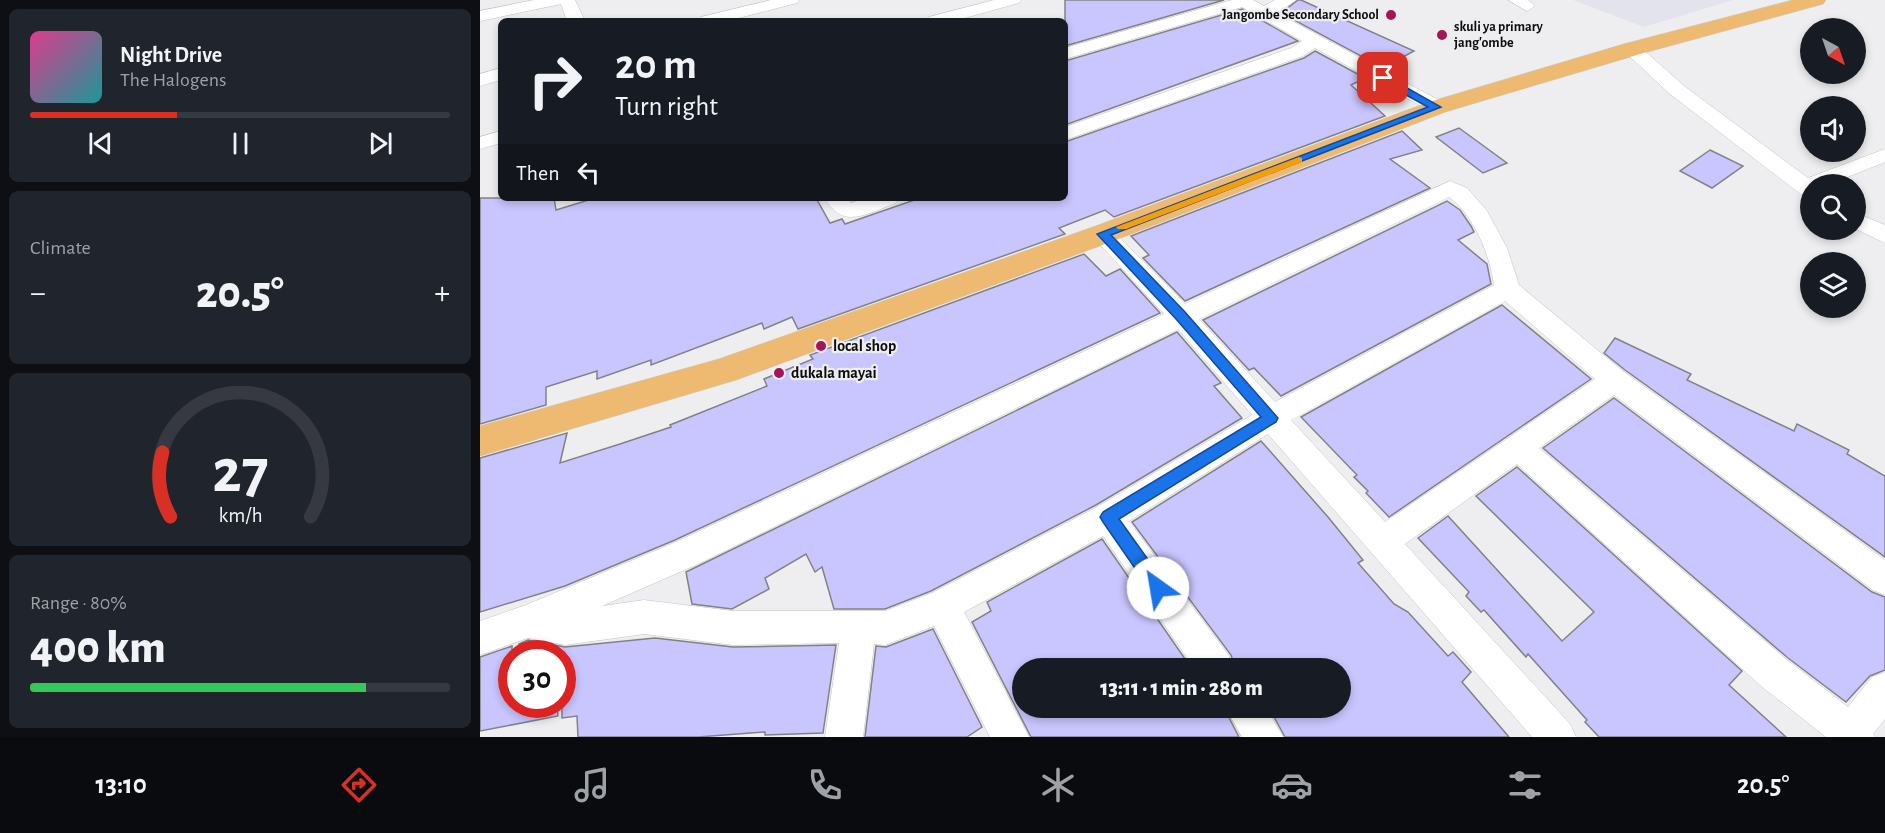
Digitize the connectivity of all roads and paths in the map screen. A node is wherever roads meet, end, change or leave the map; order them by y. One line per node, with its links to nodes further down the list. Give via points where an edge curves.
1 (558, 0): 9 (street)
2 (567, 0): 10 (street)
3 (791, 0): 11 (street)
4 (1013, 0): 12 (street)
5 (1288, 0): 8 (street)
6 (1816, 0): 15 (main road)
7 (1242, 1): 8 (street); 16 (street)
8 (1263, 13): 14 (street)
9 (487, 14): 13 (street)
10 (575, 18)
11 (729, 18)
12 (946, 18)
13 (498, 29)
14 (1314, 41): 19 (street); 20 (street, via 1297,52)
15 (1632, 48): 19 (main road); 25 (street, via 1677,90)
16 (1068, 53)
17 (498, 75): 18 (street)
18 (480, 80)
19 (1437, 107): 29 (main road)
20 (1068, 133)
21 (498, 138): 22 (street)
22 (480, 143)
23 (1885, 155): 24 (street)
24 (1840, 174)
25 (1800, 180)
26 (838, 201): 27 (street, via 849,211)
27 (879, 201)
28 (1866, 225): 30 (street)
29 (1103, 234): 32 (street); 35 (main road, via 724,371)
30 (1885, 235)
31 (1507, 289): 32 (street, via 1501,257 1462,194 1450,188); 33 (street); 34 (street)
32 (1180, 315): 34 (street); 41 (street, via 687,553)
33 (1614, 380): 36 (street); 39 (street)
34 (1270, 418): 37 (street); 38 (street)
35 (480, 441)
36 (1518, 447): 38 (street); 47 (street, via 1774,673)
37 (1108, 517): 40 (street); 44 (street)
38 (1383, 541): 51 (street)
39 (1885, 579)
40 (942, 606): 42 (street, via 885,628); 49 (street)
41 (528, 621): 42 (street, via 565,628 644,618 733,627); 43 (street)
42 (860, 626): 48 (street)
43 (480, 638)
44 (1208, 658)
45 (1885, 690): 47 (street)
46 (1251, 718): 50 (street)
47 (1851, 735)
48 (844, 737)
49 (1010, 737)
50 (1264, 737)
51 (1557, 737)

